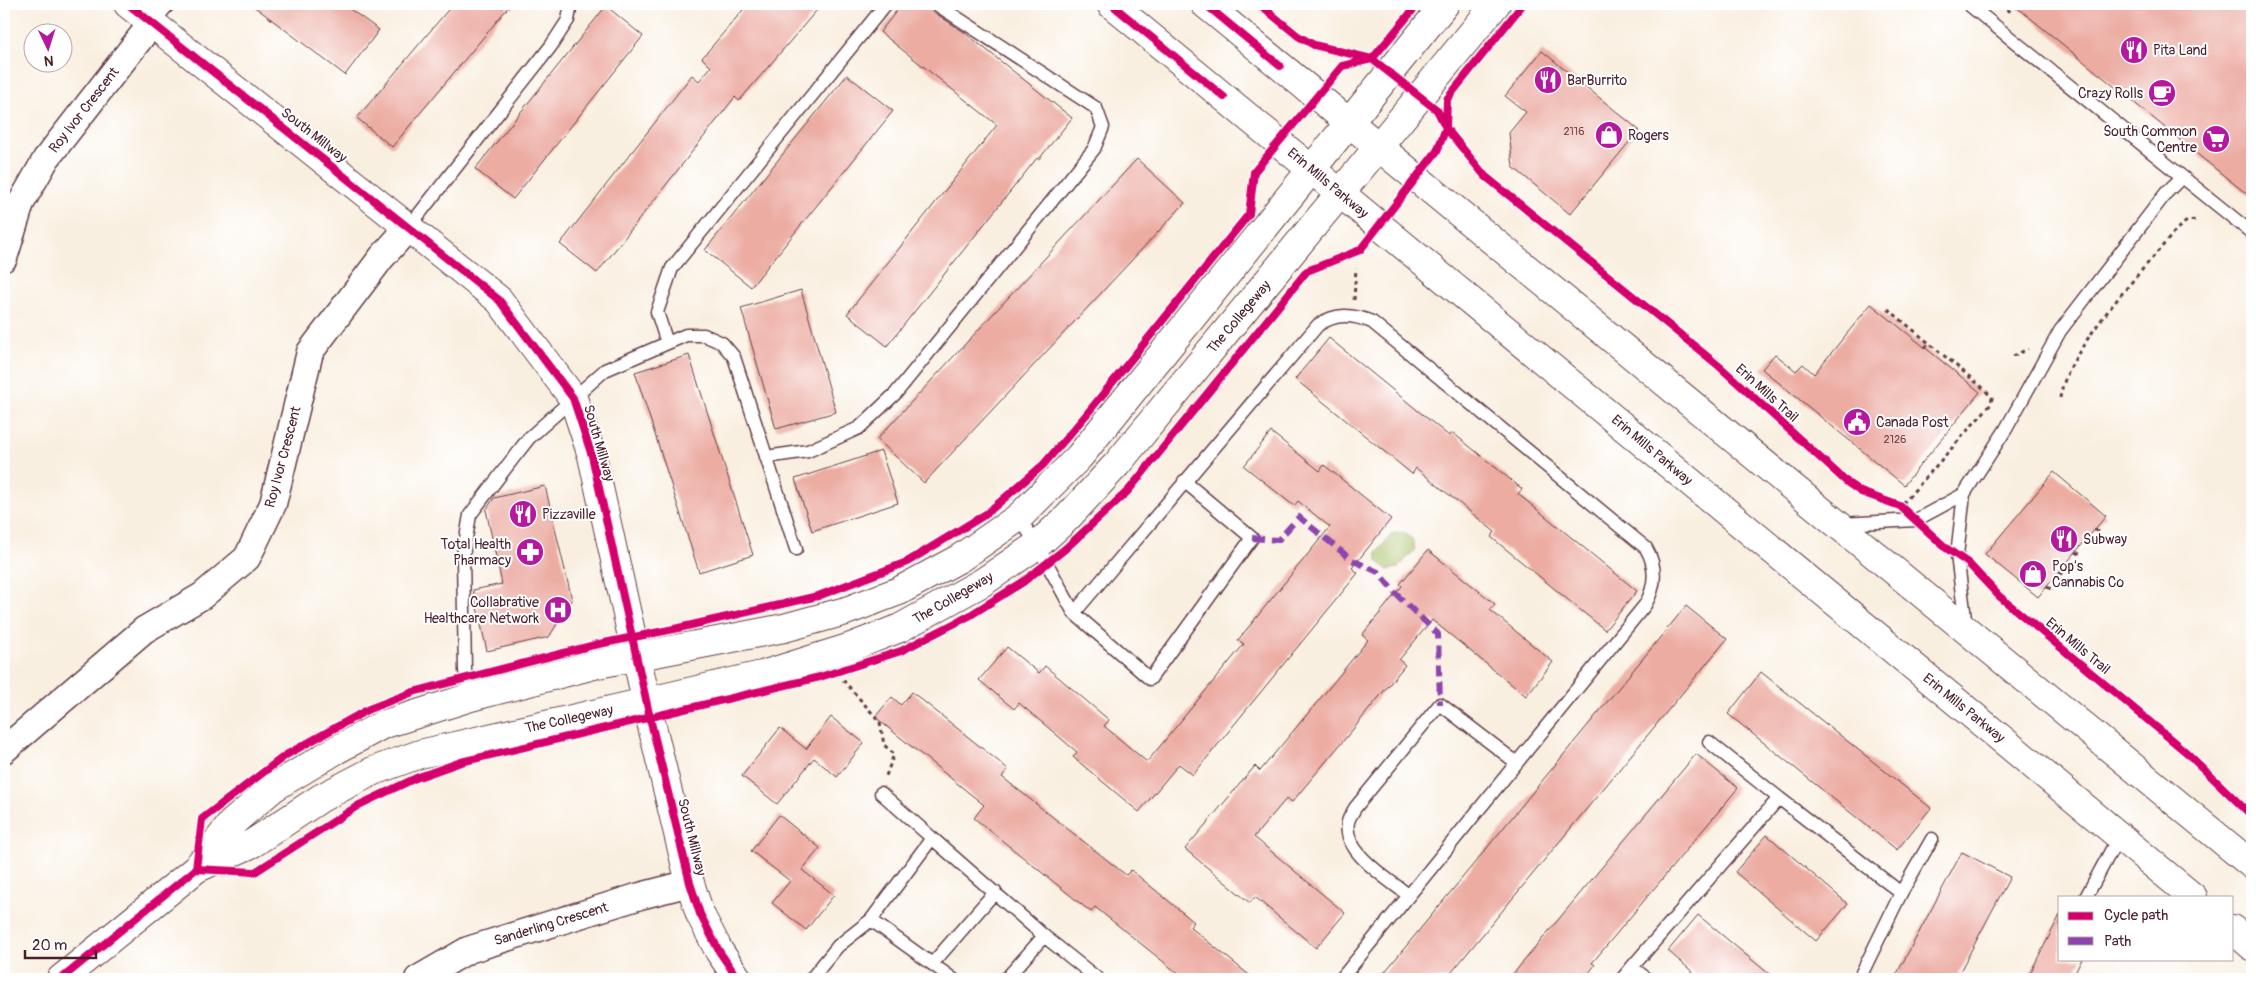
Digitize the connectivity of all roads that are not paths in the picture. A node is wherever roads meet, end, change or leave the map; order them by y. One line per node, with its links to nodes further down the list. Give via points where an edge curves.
1 (128, 4): 10 (street, South Millway)
2 (571, 4): 16 (lane, via 568,20 551,46)
3 (886, 4): 19 (lane, via 672,268 657,312)
4 (936, 4): 21 (lane, via 1096,108 1103,126 1100,134 1094,149 896,393 859,428 808,451)
5 (1111, 4): 13 (street, Erin Mills Parkway)
6 (1205, 4): 11 (street)
7 (1445, 4): 11 (street, The Collegeway)
8 (1496, 4): 12 (street, The Collegeway)
9 (1968, 4): 14 (lane)
10 (160, 13): 16 (street, South Millway); 18 (street, Roy Ivor Crescent, via 46,159 21,203)
11 (1349, 122): 12 (street); 13 (street, The Collegeway)
12 (1379, 147): 15 (street, The Collegeway); 25 (street)
13 (1311, 169): 15 (street, Erin Mills Parkway); 24 (street, The Collegeway, via 1079,457)
14 (2182, 177): 17 (lane); 23 (lane, via 2166,193 2060,331 2006,429)
15 (1341, 194): 26 (street, The Collegeway, via 1117,464 1067,518); 38 (street, Erin Mills Parkway)
16 (409, 227): 20 (street, South Millway, via 499,300); 34 (street, Roy Ivor Crescent, via 382,257 310,352 273,504 247,558 202,596 144,630)
17 (2252, 233)
18 (4, 258)
19 (667, 344): 20 (lane, via 605,370); 21 (lane, via 686,335 704,335 722,343 734,357)
20 (573, 398): 30 (street, South Millway, via 592,456); 31 (lane, via 529,438 470,515 463,556 465,671)
21 (766, 457): 27 (lane)
22 (1184, 481): 28 (lane); 28 (lane, via 1252,538 1150,679); 35 (lane, via 1318,324 1330,317 1352,316 1372,322 1632,535 1652,559 1654,584 1645,605)
23 (1964, 494): 25 (lane, via 1916,520); 29 (lane, via 1957,555)
24 (1019, 517): 26 (lane); 30 (street, The Collegeway, via 960,558 898,592 784,628)
25 (1837, 524): 29 (street)
26 (1037, 544): 28 (lane); 32 (street, The Collegeway, via 983,582 900,628 762,675)
27 (796, 549)
28 (1074, 613)
29 (1967, 631): 41 (street)
30 (636, 657): 31 (street, The Collegeway); 32 (street, South Millway)
31 (471, 697): 42 (street, The Collegeway, via 382,725 273,788 232,823)
32 (647, 702): 42 (street, The Collegeway, via 420,754 373,771 321,798 253,843); 43 (street, South Millway)
33 (1709, 742): 37 (lane)
34 (4, 750)
35 (1517, 763): 46 (lane); 46 (lane, via 1440,704 1355,808 1348,821 1348,840 1356,853)
36 (881, 794): 39 (lane)
37 (1779, 798): 45 (lane); 54 (lane)
38 (2119, 836): 47 (lane); 48 (street, Erin Mills Parkway)
39 (932, 838): 44 (lane); 49 (lane)
40 (1932, 839): 45 (lane)
41 (2252, 865)
42 (196, 869): 55 (street, The Collegeway)
43 (690, 883): 56 (street, Sanderling Crescent, via 468,950); 57 (street, South Millway, via 700,914)
44 (995, 892): 51 (lane); 53 (lane)
45 (1901, 893): 65 (lane)
46 (1408, 895): 62 (lane)
47 (2087, 896)
48 (2192, 896)
49 (871, 920): 53 (lane); 58 (lane, via 838,946)
50 (2234, 931): 52 (street)
51 (1044, 936): 60 (lane); 61 (lane)
52 (2252, 946)
53 (932, 964): 59 (lane)
54 (1632, 967): 63 (lane); 64 (lane)
55 (61, 979)
56 (418, 979)
57 (738, 979)
58 (811, 979)
59 (953, 979)
60 (1006, 979)
61 (1098, 979)
62 (1341, 979)
63 (1622, 979)
64 (1646, 979)
65 (1859, 979)

